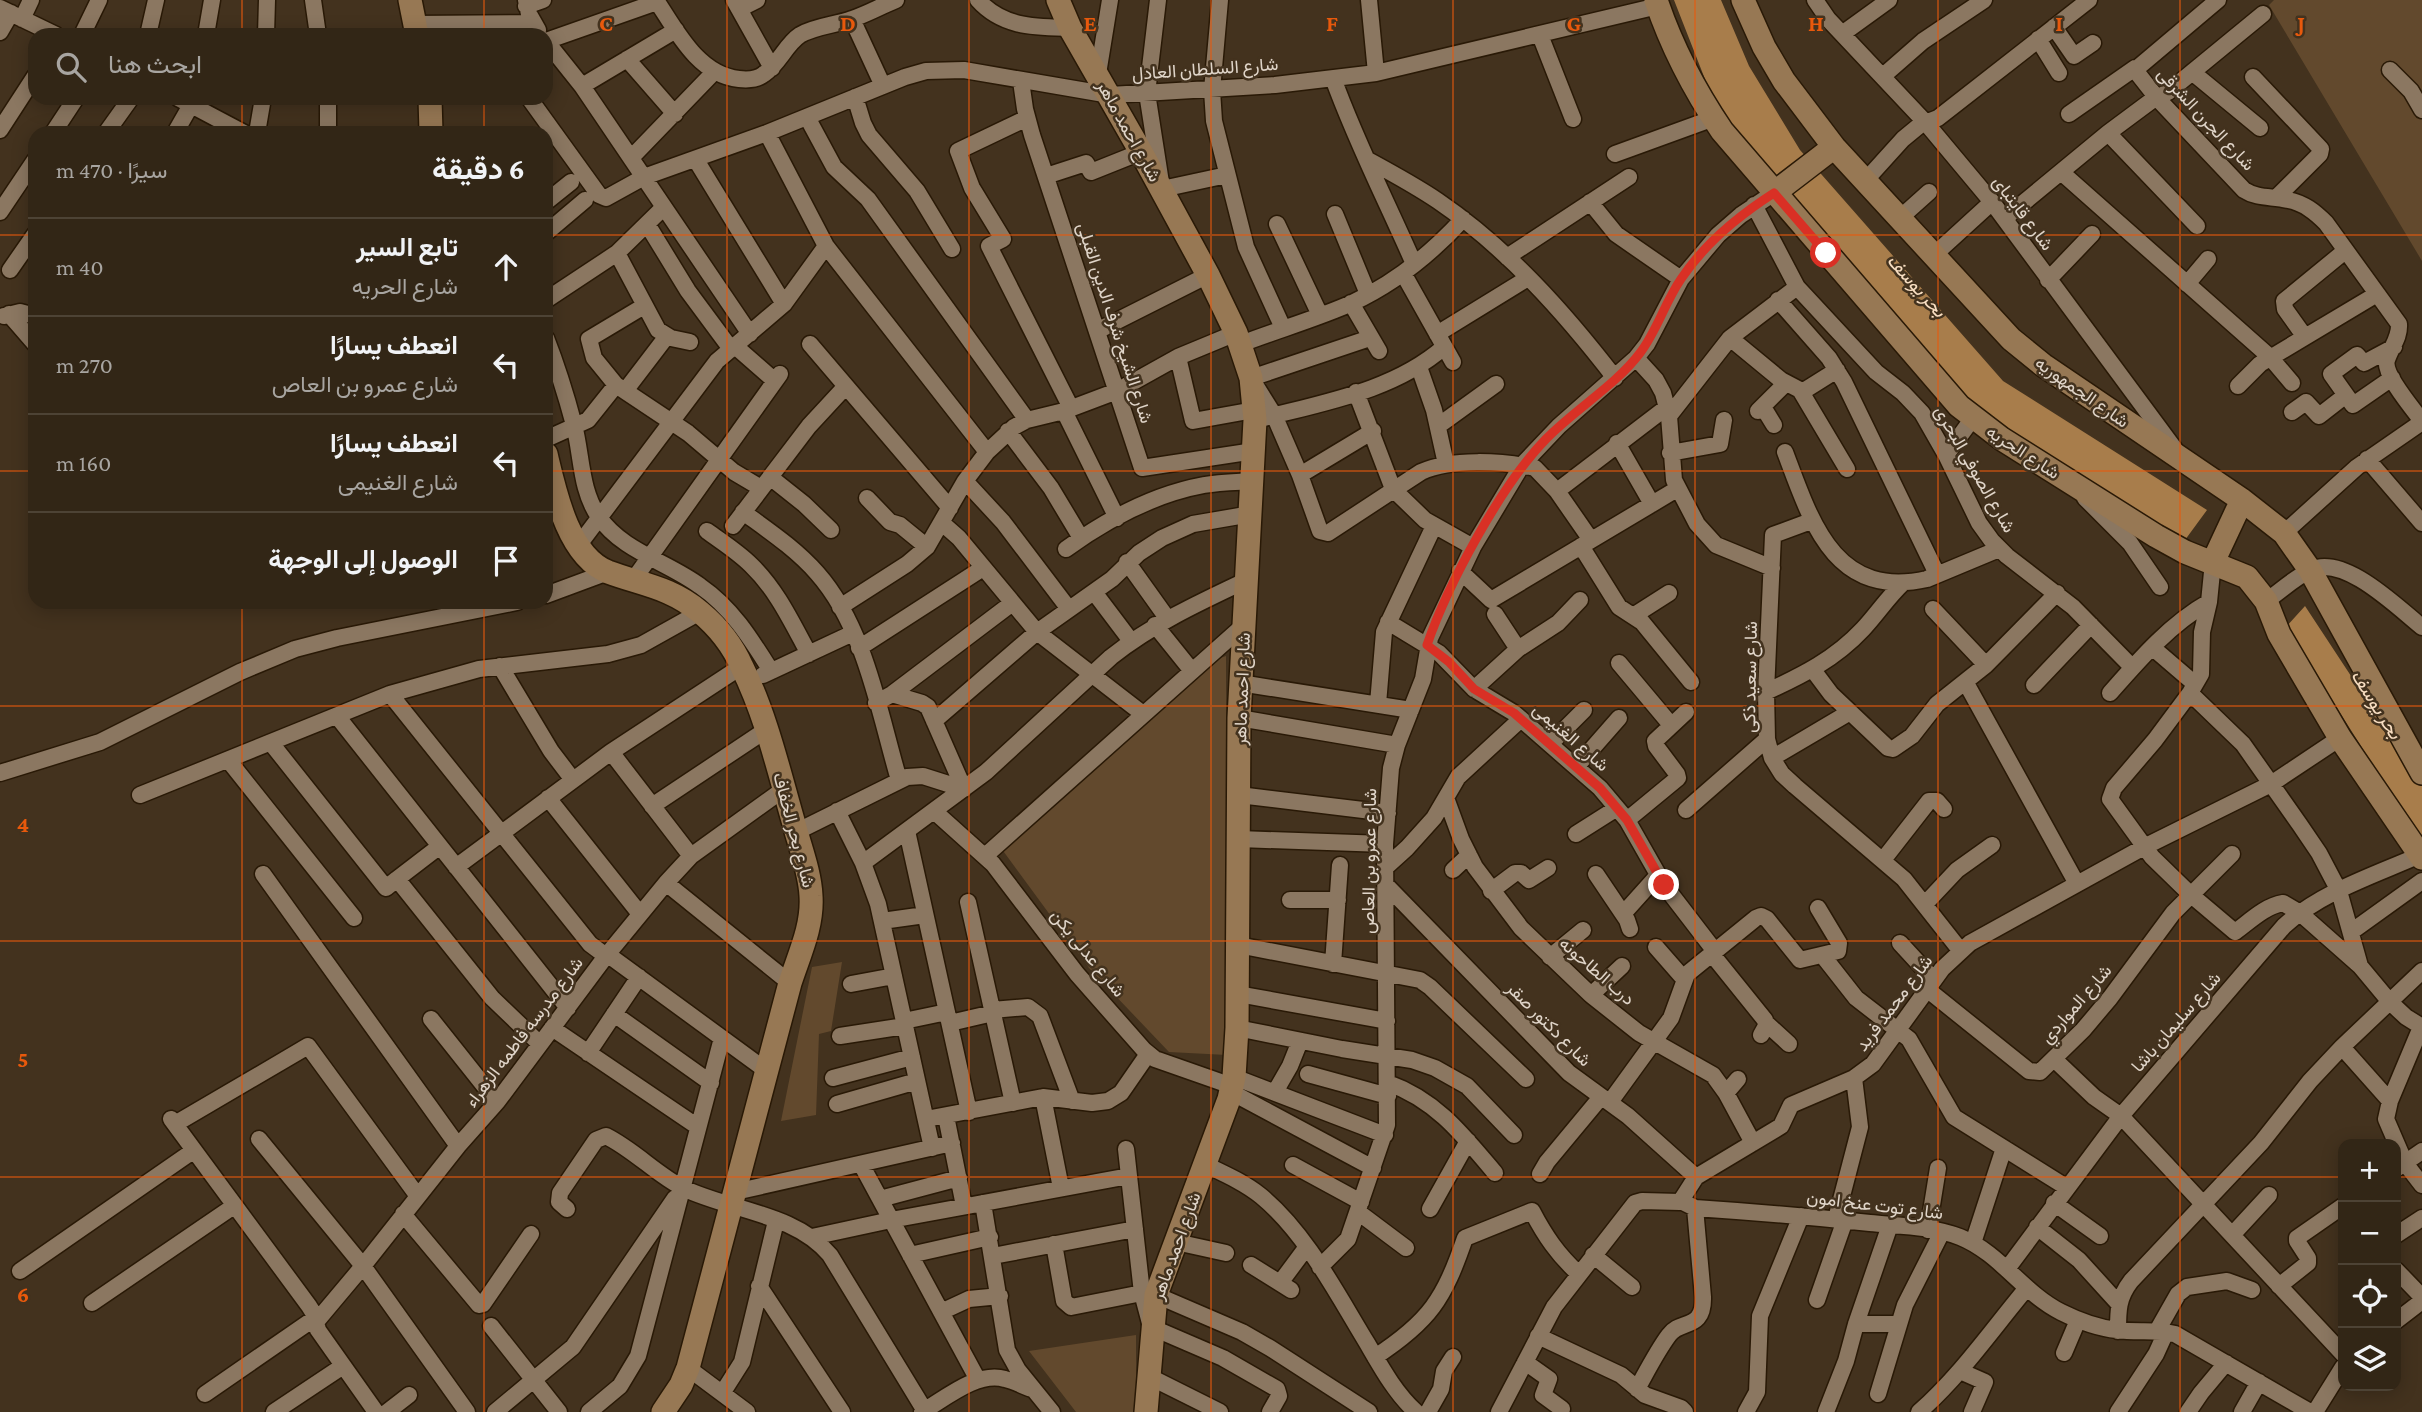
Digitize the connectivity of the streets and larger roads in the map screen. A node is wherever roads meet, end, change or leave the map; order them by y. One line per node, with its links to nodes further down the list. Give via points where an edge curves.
1 (31, 0): 27 (street)
2 (100, 0): 32 (street)
3 (156, 0): 33 (street)
4 (212, 0): 34 (street)
5 (267, 0): 35 (street)
6 (313, 0): 36 (street)
7 (410, 0): 37 (street)
8 (543, 0): 24 (street)
9 (757, 0): 26 (street)
10 (896, 0): 29 (street)
11 (978, 0): 39 (street, via 1017,24)
12 (1059, 0): 39 (street, شارع احمد ماهر)
13 (1110, 0): 56 (street)
14 (1158, 0): 65 (street)
15 (1220, 0): 64 (street)
16 (1369, 0): 54 (street)
17 (1743, 0): 98 (street, شارع الجمهوريه, via 1764,47)
18 (1815, 0): 42 (street, شارع قايتباى)
19 (1889, 0): 42 (street)
20 (1984, 0): 57 (street, via 1923,41)
21 (2089, 0): 30 (street)
22 (2218, 0): 50 (street, شارع الجرن الشرقى)
23 (657, 1): 40 (street); 44 (street)
24 (526, 3): 38 (street)
25 (1657, 3): 43 (street, شارع السلطان العادل); 82 (street, شارع الحريه)
26 (736, 5): 49 (street)
27 (11, 13): 31 (street); 41 (street)
28 (2263, 14): 53 (street)
29 (852, 19): 49 (street, via 797,36); 62 (street)
30 (2054, 27): 45 (street); 46 (street, via 2074,56)
31 (42, 28)
32 (86, 28)
33 (150, 28)
34 (206, 28)
35 (266, 28)
36 (317, 28)
37 (415, 28)
38 (537, 28)
39 (1070, 28): 56 (street, شارع احمد ماهر)
40 (676, 30): 48 (street); 52 (street, via 692,52)
41 (0, 32)
42 (1842, 34): 57 (street, شارع قايتباى)
43 (1540, 35): 54 (street, شارع السلطان العادل); 83 (street)
44 (553, 38)
45 (2038, 39): 55 (street); 84 (street, via 1938,118)
46 (2092, 43)
47 (553, 59): 61 (street)
48 (627, 59): 61 (street); 78 (street)
49 (772, 68): 52 (street, via 750,80)
50 (2135, 68): 68 (street, شارع الجرن الشرقى); 79 (street)
51 (2390, 69): 77 (street)
52 (715, 71): 78 (street)
53 (2192, 72): 68 (street); 93 (street)
54 (1376, 73): 59 (street, شارع السلطان العادل)
55 (2059, 73)
56 (1098, 74): 66 (street, شارع احمد ماهر)
57 (1883, 76): 84 (street, شارع قايتباى)
58 (2253, 77): 116 (street, via 2321,149)
59 (1333, 78): 64 (street, شارع السلطان العادل); 103 (street)
60 (1021, 81): 62 (street, شارع السلطان العادل, via 944,69); 66 (street, شارع السلطان العادل); 81 (street, شارع الشيخ شرف الدين القبلى)
61 (582, 86): 101 (street)
62 (883, 86): 67 (street, شارع السلطان العادل)
63 (28, 87): 94 (street)
64 (1212, 90): 65 (street, شارع السلطان العادل); 106 (street)
65 (1147, 93): 66 (street, شارع السلطان العادل); 113 (street)
66 (1110, 95): 99 (street, شارع احمد ماهر)
67 (855, 97): 80 (street, شارع السلطان العادل); 134 (street, via 869,135 917,191)
68 (2157, 98): 97 (street); 116 (street, شارع الجرن الشرقى, via 2244,190)
69 (71, 105): 85 (street)
70 (126, 105): 86 (street)
71 (185, 105): 87 (street)
72 (195, 105): 88 (street)
73 (262, 105): 89 (street)
74 (328, 105): 90 (street)
75 (433, 105): 91 (street)
76 (534, 105): 92 (street, شارع السلطان العادل)
77 (2422, 110)
78 (675, 114): 101 (street)
79 (2069, 114)
80 (807, 117): 96 (street, شارع السلطان العادل); 197 (street, via 834,167 868,199)
81 (1027, 118): 107 (street, شارع الشيخ شرف الدين القبلى); 191 (street, via 958,151 972,188 1003,239 989,246)
82 (1714, 118): 100 (street); 112 (street, شارع الحريه)
83 (1573, 119)
84 (1926, 122): 110 (street, via 1903,139); 119 (street, شارع قايتباى)
85 (58, 126)
86 (111, 126)
87 (178, 126)
88 (227, 126)
89 (258, 126)
90 (328, 126)
91 (431, 126)
92 (549, 126)
93 (2260, 128)
94 (0, 130)
95 (553, 131): 108 (street, شارع السلطان العادل, via 601,197)
96 (768, 133): 102 (street, شارع السلطان العادل); 133 (street)
97 (2108, 133): 105 (street); 129 (street)
98 (1829, 151): 110 (street, شارع الجمهوريه); 112 (street)
99 (1141, 152): 107 (street, via 1091,172 1086,163); 113 (street, شارع احمد ماهر)
100 (1615, 153)
101 (631, 158): 108 (street)
102 (696, 160): 108 (street, شارع السلطان العادل); 153 (street)
103 (1368, 160): 126 (street); 140 (street)
104 (28, 170): 122 (street)
105 (2061, 172): 125 (street); 146 (street)
106 (1227, 175): 113 (street); 158 (street, via 1246,247)
107 (1046, 176): 159 (street, شارع الشيخ شرف الدين القبلى)
108 (644, 177): 121 (street)
109 (1629, 177): 118 (street)
110 (1865, 181): 124 (street, شارع الجمهوريه)
111 (571, 182): 115 (street)
112 (1778, 189): 120 (street, شارع عمرو بن العاص); 195 (street, شارع الحريه, via 1947,393)
113 (1162, 190): 142 (street, شارع احمد ماهر)
114 (1928, 192): 124 (street)
115 (553, 196)
116 (2276, 198): 135 (street, شارع الجرن الشرقى, via 2299,203 2318,215)
117 (585, 200): 130 (street)
118 (1590, 202): 138 (street); 144 (street, via 1616,234)
119 (1992, 202): 125 (street, شارع قايتباى); 137 (street)
120 (1755, 205): 144 (street, شارع عمرو بن العاص, via 1718,235); 147 (street, شارع الصوفي البحرى)
121 (664, 206): 127 (street); 160 (street)
122 (0, 212)
123 (1335, 214): 148 (street)
124 (1900, 218): 137 (street, شارع الجمهوريه)
125 (2005, 218): 145 (street, شارع قايتباى)
126 (1463, 219): 138 (street); 140 (street)
127 (646, 224): 136 (street); 169 (street, via 688,291)
128 (1277, 224): 156 (street)
129 (2197, 226)
130 (553, 227)
131 (2092, 234): 145 (street)
132 (28, 244): 141 (street)
133 (826, 246): 153 (street); 208 (street)
134 (952, 249)
135 (2345, 251): 149 (street, شارع الجرن الشرقى); 162 (street, via 2284,301)
136 (617, 253): 150 (street); 154 (street)
137 (1934, 255): 214 (street, شارع الجمهوريه, via 2021,348)
138 (1507, 257): 143 (street)
139 (2208, 259): 146 (street)
140 (1408, 269): 148 (street); 166 (street)
141 (10, 270)
142 (1208, 275): 159 (street); 165 (street, شارع احمد ماهر)
143 (1528, 278): 166 (street); 179 (street, via 1586,339)
144 (1681, 279): 173 (street, شارع عمرو بن العاص)
145 (2048, 280): 214 (street, شارع قايتباى)
146 (2187, 284): 172 (street)
147 (1797, 286): 151 (street); 211 (street, شارع الصوفي البحرى, via 1876,372 1913,402)
148 (1368, 294): 152 (street)
149 (2377, 294): 162 (street); 170 (street, شارع الجرن الشرقى, via 2399,324)
150 (553, 295)
151 (1778, 300): 164 (street); 177 (street)
152 (1351, 303): 156 (street); 178 (street, via 1374,345)
153 (784, 304): 160 (street)
154 (644, 306): 161 (street, via 654,325); 186 (street, via 588,340 594,358)
155 (28, 314): 157 (street)
156 (1320, 315): 158 (street)
157 (4, 316): 163 (street)
158 (1283, 328): 165 (street)
159 (1097, 331): 187 (street, شارع الشيخ شرف الدين القبلى)
160 (750, 334): 169 (street)
161 (667, 336): 167 (street); 186 (street)
162 (2305, 337): 172 (street)
163 (28, 338)
164 (1730, 338): 181 (street); 192 (street)
165 (1238, 339): 171 (street); 178 (street, شارع احمد ماهر)
166 (1441, 341): 175 (street); 176 (street)
167 (690, 342)
168 (810, 344): 184 (street)
169 (733, 347): 198 (street); 212 (street, via 777,378)
170 (2393, 347): 180 (street, شارع الجرن الشرقى, via 2386,365); 190 (street, via 2364,363 2357,355 2331,374)
171 (1178, 357): 187 (street); 194 (street, via 1195,422)
172 (2270, 357): 182 (street); 185 (street)
173 (1636, 358): 179 (street, شارع عمرو بن العاص); 192 (street, via 1656,380)
174 (553, 359): 202 (street)
175 (1453, 362)
176 (1419, 367): 188 (street); 201 (street)
177 (1837, 370): 189 (street); 258 (street)
178 (1251, 378): 194 (street, شارع احمد ماهر)
179 (1615, 378): 216 (street, شارع عمرو بن العاص, via 1559,426)
180 (2392, 378): 190 (street, via 2354,404); 199 (street)
181 (1786, 383): 189 (street); 200 (street, via 1761,409)
182 (2292, 383)
183 (1496, 384): 201 (street)
184 (846, 386): 222 (street); 230 (street)
185 (2238, 386)
186 (621, 388): 198 (street); 202 (street)
187 (1117, 391): 191 (street); 207 (street, شارع الشيخ شرف الدين القبلى, via 1143,469)
188 (1356, 392): 194 (street); 204 (street)
189 (1801, 392): 217 (street)
190 (2346, 395): 193 (street, via 2318,416 2306,402)
191 (1068, 409): 197 (street); 233 (street)
192 (1668, 411): 206 (street); 210 (street)
193 (2292, 412)
194 (1261, 415): 207 (street, شارع احمد ماهر); 218 (street)
195 (1973, 418): 211 (street); 223 (street, شارع الحريه)
196 (1724, 419): 210 (street, via 1720,444)
197 (1027, 420): 203 (street)
198 (672, 421): 212 (street); 234 (street)
199 (2422, 421): 213 (street)
200 (1774, 425)
201 (1438, 426): 215 (street)
202 (575, 427): 205 (street); 234 (street, via 583,476)
203 (1009, 431): 208 (street); 243 (street)
204 (1373, 431): 218 (street); 224 (street)
205 (553, 436)
206 (1617, 443): 226 (street); 229 (street)
207 (1254, 451): 221 (street, شارع احمد ماهر)
208 (987, 452): 220 (street)
209 (1785, 452): 235 (street)
210 (1671, 453): 225 (street)
211 (1946, 455): 249 (street, شارع الصوفي البحرى, via 1979,523)
212 (719, 459): 222 (street, via 745,479); 250 (street)
213 (2367, 459): 237 (street); 242 (street)
214 (2184, 462): 228 (street, شارع الجمهوريه)
215 (1447, 464): 216 (street); 224 (street, via 1421,472)
216 (1522, 466): 226 (street, via 1535,468); 247 (street, شارع عمرو بن العاص)
217 (1847, 469)
218 (1300, 475): 224 (street, via 1322,533)
219 (553, 481): 245 (street, شارع بحر الخفاف)
220 (965, 481): 230 (street); 273 (street, via 1003,522)
221 (1253, 481): 232 (street, شارع احمد ماهر); 233 (street, via 1187,489)
222 (765, 482): 231 (street); 240 (street, via 804,504)
223 (2072, 483): 252 (street, شارع الحريه, via 2171,544); 262 (street, via 2130,543)
224 (1393, 489): 239 (street)
225 (1677, 489): 229 (street); 254 (street, via 1709,539 1724,550)
226 (1557, 491): 244 (street)
227 (867, 498): 246 (street, via 890,522)
228 (2242, 500): 242 (street, شارع الجمهوريه); 252 (street)
229 (1652, 504): 244 (street)
230 (950, 508): 236 (street)
231 (743, 512): 238 (street); 271 (street, via 816,572)
232 (1251, 514): 251 (street, via 1186,527); 260 (street, شارع احمد ماهر)
233 (1117, 517): 243 (street)
234 (599, 518): 245 (street); 250 (street)
235 (1811, 521): 254 (street, شارع سعيد ذكى, via 1774,534); 261 (street, via 1846,564 1873,578)
236 (942, 523): 246 (street); 253 (street)
237 (2422, 523)
238 (733, 526)
239 (1434, 526): 247 (street); 279 (street)
240 (831, 530)
241 (706, 531): 289 (street, via 762,576)
242 (2284, 533): 255 (street, شارع الجمهوريه)
243 (1081, 538): 248 (street)
244 (1586, 543): 256 (street, via 1490,600); 277 (street, via 1619,607)
245 (578, 546): 257 (street, شارع بحر الخفاف)
246 (927, 547): 271 (street)
247 (1473, 547): 256 (street, شارع عمرو بن العاص)
248 (1066, 549)
249 (1999, 549): 258 (street); 266 (street, شارع الصوفي البحرى)
250 (650, 557): 259 (street); 295 (street, via 719,600 745,629)
251 (1128, 562): 264 (street); 278 (street)
252 (2213, 562): 268 (street, شارع الحريه, via 2247,577); 269 (street)
253 (983, 568): 270 (street); 284 (street)
254 (1772, 568): 305 (street, شارع سعيد ذكى)
255 (2311, 570): 268 (street); 282 (street, via 2325,565 2355,576); 333 (street, شارع الجمهوريه)
256 (1460, 571): 286 (street, شارع عمرو بن العاص)
257 (608, 572): 259 (street, شارع بحر الخفاف); 263 (street)
258 (1937, 574): 261 (street)
259 (634, 579): 275 (street, شارع بحر الخفاف, via 658,586)
260 (1247, 580): 278 (street); 280 (street, شارع احمد ماهر)
261 (1903, 583): 294 (street, via 1852,640)
262 (2160, 587)
263 (553, 592)
264 (1094, 592): 273 (street); 285 (street)
265 (1670, 593): 277 (street)
266 (2057, 593): 281 (street, شارع الصوفي البحرى); 291 (street)
267 (1580, 600): 288 (street, via 1552,628)
268 (2266, 601): 323 (street, شارع الحريه)
269 (2209, 602): 287 (street, via 2181,620); 304 (street, via 2202,632 2201,674)
270 (1011, 604): 283 (street); 308 (street)
271 (840, 607): 284 (street)
272 (482, 609): 332 (street, via 295,649 100,742)
273 (1069, 609): 283 (street)
274 (1933, 610): 291 (street)
275 (700, 612): 292 (street, via 641,645 608,654); 297 (street, شارع بحر الخفاف, via 731,646)
276 (1495, 614): 288 (street)
277 (1633, 616): 299 (street)
278 (1161, 621): 285 (street); 296 (street)
279 (1388, 622): 286 (street, شارع الغنيمى); 310 (street)
280 (1244, 625): 296 (street); 301 (street, شارع احمد ماهر)
281 (2091, 625): 293 (street, شارع الصوفي البحرى); 302 (street)
282 (2422, 627)
283 (1037, 632): 298 (street); 320 (street)
284 (856, 640): 289 (street); 309 (street)
285 (1131, 641): 298 (street)
286 (1427, 645): 303 (street, شارع الغنيمى); 311 (street, شارع عمرو بن العاص, via 1423,679)
287 (2152, 648): 293 (street); 304 (street)
288 (1518, 649): 303 (street)
289 (809, 654): 295 (street)
290 (1619, 663): 321 (street)
291 (1986, 665): 300 (street)
292 (500, 666): 307 (street); 334 (street)
293 (2132, 667): 306 (street)
294 (1813, 670): 305 (street); 314 (street)
295 (771, 671): 297 (street)
296 (1192, 671): 315 (street)
297 (746, 674): 322 (street, شارع بحر الخفاف); 328 (street)
298 (1091, 675): 315 (street); 338 (street)
299 (1691, 682)
300 (1966, 682): 314 (street, via 1893,749); 377 (street)
301 (1240, 683): 310 (street); 317 (street, شارع احمد ماهر)
302 (2034, 685)
303 (1474, 689): 319 (street, شارع الغنيمى)
304 (2193, 689): 336 (street, via 2243,744); 358 (street, via 2111,793 2112,803)
305 (1766, 692): 324 (street, شارع سعيد ذكى)
306 (2110, 693)
307 (390, 694): 316 (street); 351 (street)
308 (892, 694): 309 (street); 320 (street, via 926,704)
309 (876, 703): 335 (street)
310 (1378, 704): 311 (street)
311 (1411, 710): 327 (street, شارع عمرو بن العاص)
312 (1584, 710): 326 (street)
313 (1686, 712): 321 (street)
314 (1850, 712): 329 (street)
315 (1143, 715): 362 (street)
316 (337, 716): 325 (street); 357 (street)
317 (1239, 718): 327 (street); 340 (street, شارع احمد ماهر)
318 (1619, 718): 331 (street)
319 (1521, 719): 326 (street, شارع الغنيمى); 342 (street, via 1458,777)
320 (934, 721): 338 (street)
321 (1671, 725): 349 (street, via 1655,744 1678,778)
322 (766, 730): 337 (street, شارع بحر الخفاف); 343 (street)
323 (2340, 738): 336 (street, شارع محمد فريد); 363 (street, شارع الحريه)
324 (1767, 739): 329 (street, شارع سعيد ذكى); 345 (street)
325 (271, 743): 330 (street); 374 (street, via 386,888)
326 (1550, 744): 331 (street, شارع الغنيمى)
327 (1397, 745): 348 (street, شارع عمرو بن العاص)
328 (611, 752): 334 (street); 343 (street)
329 (1772, 758): 364 (street, شارع سعيد ذكى, via 1789,780)
330 (229, 761): 339 (street); 390 (street)
331 (1576, 767): 349 (street, شارع الغنيمى)
332 (0, 773)
333 (2422, 773)
334 (573, 780): 341 (street)
335 (899, 780): 338 (street, via 923,776); 346 (street)
336 (2271, 784): 358 (street, شارع محمد فريد); 380 (street, via 2319,853)
337 (784, 789): 352 (street, شارع بحر الخفاف); 361 (street, شارع مدرسه فاطمه الزهراء)
338 (964, 789): 347 (street)
339 (140, 795)
340 (1239, 795): 348 (street); 354 (street, شارع احمد ماهر)
341 (548, 798): 351 (street); 388 (street)
342 (1446, 799): 360 (street, درب الطاحونه); 368 (street, via 1422,833)
343 (652, 806): 361 (street)
344 (1944, 809): 364 (street, via 1937,801 1929,801)
345 (1686, 810)
346 (837, 811): 352 (street); 365 (street)
347 (934, 811): 350 (street); 362 (street, شارع عدلى يكن)
348 (1388, 813): 355 (street, شارع عمرو بن العاص)
349 (1622, 814): 353 (street); 373 (street, شارع الغنيمى)
350 (907, 831): 365 (street); 389 (street)
351 (501, 832): 367 (street); 399 (street, via 590,944)
352 (796, 832): 410 (street, شارع بحر الخفاف, via 810,882 811,908)
353 (1576, 834)
354 (1239, 839): 355 (street); 395 (street, شارع احمد ماهر)
355 (1385, 844): 368 (street, شارع عمرو بن العاص)
356 (1992, 845): 385 (street, via 1957,870)
357 (440, 846): 367 (street); 374 (street)
358 (2144, 847): 377 (street, شارع محمد فريد); 381 (street)
359 (2232, 854): 381 (street, شارع المواردي)
360 (1469, 855): 370 (street); 379 (street, درب الطاحونه)
361 (691, 856): 376 (street, شارع مدرسه فاطمه الزهراء)
362 (985, 856): 435 (street, شارع عدلى يكن, via 1077,974)
363 (2421, 857): 380 (street, شارع سليمان باشا)
364 (1883, 860): 385 (street, شارع سعيد ذكى)
365 (863, 863): 391 (street)
366 (1340, 865): 383 (street)
367 (456, 867): 416 (street)
368 (1385, 867): 378 (street, شارع عمرو بن العاص)
369 (1548, 868): 379 (street, via 1529,880 1515,873)
370 (1453, 870)
371 (262, 874): 470 (street)
372 (1595, 874): 373 (street, via 1626,922)
373 (1658, 875): 398 (street, شارع الغنيمى)
374 (397, 879): 431 (street, via 492,998)
375 (2422, 881): 393 (street)
376 (666, 883): 388 (street, شارع مدرسه فاطمه الزهراء); 410 (street)
377 (2077, 884): 397 (street, شارع محمد فريد)
378 (1386, 885): 406 (street, شارع عمرو بن العاص); 452 (street, شارع دكتور صقر, via 1569,1073)
379 (1482, 886): 401 (street, درب الطاحونه)
380 (2339, 891): 387 (street, شارع سليمان باشا); 393 (street)
381 (2190, 894): 387 (street, via 2235,932 2275,904 2284,903); 438 (street, شارع المواردي, via 2110,998)
382 (1290, 900): 383 (street)
383 (1338, 900): 402 (street)
384 (968, 902): 417 (street)
385 (1924, 904): 397 (street, شارع سعيد ذكى)
386 (1818, 908): 400 (street, via 1840,946 1836,953)
387 (2300, 913): 404 (street); 460 (street, شارع سليمان باشا)
388 (640, 914): 399 (street, شارع مدرسه فاطمه الزهراء)
389 (925, 915): 391 (street); 419 (street)
390 (354, 918)
391 (882, 920): 407 (street)
392 (1583, 930): 401 (street)
393 (2351, 932): 404 (street)
394 (1900, 943): 412 (street, شارع المواردي)
395 (1238, 945): 402 (street); 413 (street, شارع احمد ماهر)
396 (1656, 947): 409 (street)
397 (1960, 950): 412 (street, شارع محمد فريد)
398 (1713, 952): 400 (street, via 1761,916 1798,959); 409 (street); 432 (street, شارع الغنيمى, via 1749,1013 1763,1029)
399 (607, 955): 408 (street); 416 (street, شارع مدرسه فاطمه الزهراء)
400 (1823, 956): 426 (street, via 1856,998)
401 (1550, 957): 414 (street, درب الطاحونه)
402 (1333, 964): 406 (street)
403 (1622, 966): 414 (street)
404 (2360, 966): 415 (street)
405 (2422, 971): 415 (street)
406 (1387, 974): 421 (street, شارع عمرو بن العاص); 443 (street, via 1425,983)
407 (894, 976): 411 (street); 422 (street)
408 (639, 977): 418 (street); 428 (street)
409 (1684, 979): 430 (street, via 1671,1018)
410 (790, 983): 439 (street, شارع بحر الخفاف)
411 (850, 984)
412 (1931, 985): 426 (street, شارع محمد فريد); 438 (street, شارع المواردي, via 2029,1071 2040,1072)
413 (1238, 995): 421 (street); 425 (street, شارع احمد ماهر)
414 (1591, 995): 430 (street, درب الطاحونه)
415 (2390, 1002): 423 (street); 433 (street)
416 (568, 1007): 424 (street, شارع مدرسه فاطمه الزهراء)
417 (993, 1012): 419 (street); 453 (street, via 1028,1007 1040,1016); 456 (street)
418 (614, 1014): 434 (street); 446 (street)
419 (948, 1017): 422 (street); 458 (street)
420 (431, 1019): 455 (street)
421 (1387, 1021): 436 (street, شارع عمرو بن العاص)
422 (904, 1024): 427 (street); 437 (street)
423 (2421, 1027): 454 (street)
424 (552, 1028): 431 (street, شارع مدرسه فاطمه الزهراء); 434 (street)
425 (1237, 1028): 429 (street); 447 (street, شارع احمد ماهر)
426 (1899, 1030): 442 (street, شارع محمد فريد, via 1873,1064); 472 (street, via 1954,1117)
427 (840, 1036)
428 (722, 1038): 439 (street); 446 (street)
429 (1300, 1041): 436 (street); 449 (street)
430 (1654, 1042): 450 (street, درب الطاحونه, via 1713,1075); 452 (street)
431 (540, 1044): 455 (street, شارع مدرسه فاطمه الزهراء)
432 (1789, 1044)
433 (2342, 1046): 454 (street); 498 (street)
434 (588, 1053): 462 (street)
435 (1148, 1054): 447 (street, شارع عدلى يكن); 453 (street, via 1115,1098 1100,1103)
436 (1388, 1056): 448 (street, شارع عمرو بن العاص); 464 (street, via 1412,1060 1456,1079)
437 (912, 1057): 441 (street); 445 (street)
438 (2054, 1059): 460 (street)
439 (767, 1071): 494 (street, شارع بحر الخفاف)
440 (1308, 1074): 448 (street)
441 (834, 1078)
442 (1854, 1078): 469 (street, شارع محمد فريد, via 1794,1102 1781,1126); 510 (street, via 1860,1127)
443 (1526, 1079)
444 (1738, 1079): 450 (street)
445 (917, 1081): 457 (street); 461 (street)
446 (711, 1083): 462 (street)
447 (1232, 1085): 449 (street); 477 (street, شارع احمد ماهر); 481 (street)
448 (1388, 1090): 463 (street, شارع عمرو بن العاص); 467 (street, via 1427,1102)
449 (1275, 1093): 463 (street)
450 (1726, 1093): 469 (street, درب الطاحونه)
451 (1044, 1097): 453 (street); 456 (street); 491 (street)
452 (1606, 1099): 484 (street); 486 (street, شارع دكتور صقر)
453 (1072, 1101)
454 (2390, 1101): 466 (street, via 2386,1119)
455 (497, 1102): 470 (street, شارع مدرسه فاطمه الزهراء)
456 (1013, 1103): 458 (street)
457 (836, 1104)
458 (969, 1111): 459 (street)
459 (946, 1116): 461 (street); 468 (street)
460 (2121, 1116): 490 (street, شارع سليمان باشا); 498 (street)
461 (926, 1119): 471 (street)
462 (698, 1127): 489 (street)
463 (1385, 1135): 481 (street, شارع عمرو بن العاص)
464 (1514, 1135)
465 (259, 1139): 532 (street)
466 (2392, 1139)
467 (1468, 1142): 483 (street); 504 (street)
468 (952, 1143): 471 (street); 487 (street)
469 (1753, 1143): 486 (street, شارع محمد فريد)
470 (458, 1146): 492 (street, شارع مدرسه فاطمه الزهراء)
471 (932, 1148): 476 (street)
472 (2004, 1148): 490 (street); 523 (street)
473 (1126, 1149): 485 (street)
474 (2422, 1150): 479 (street)
475 (193, 1151): 492 (street, via 173,1122 308,1046); 500 (street); 535 (street)
476 (861, 1164): 494 (street); 495 (street)
477 (1206, 1165): 522 (street, شارع احمد ماهر); 525 (street, via 1260,1195)
478 (1293, 1165): 502 (street)
479 (2401, 1165)
480 (2401, 1167): 488 (street)
481 (1373, 1168): 502 (street, شارع عمرو بن العاص)
482 (1938, 1168): 515 (street)
483 (1495, 1173)
484 (1540, 1174)
485 (1129, 1176): 491 (street); 514 (street)
486 (1696, 1177): 499 (street, شارع محمد فريد)
487 (959, 1178): 495 (street); 501 (street)
488 (2422, 1185)
489 (683, 1187): 494 (street); 503 (street, via 603,1136 559,1195); 572 (street, via 581,1338); 590 (street, via 638,1356 620,1385)
490 (2066, 1187): 497 (street, شارع سليمان باشا)
491 (1061, 1188): 496 (street)
492 (418, 1195): 506 (street, شارع مدرسه فاطمه الزهراء)
493 (2269, 1195): 518 (street)
494 (733, 1199): 511 (street); 567 (street, شارع بحر الخفاف)
495 (880, 1199): 509 (street)
496 (983, 1203): 501 (street); 521 (street)
497 (2054, 1203): 513 (street, شارع سليمان باشا); 519 (street)
498 (2204, 1203): 518 (street); 548 (street, via 2131,1281)
499 (1688, 1204): 507 (street, شارع توت عنخ امون); 529 (street, via 1634,1203); 574 (street, via 1702,1309 1691,1324 1671,1331)
500 (234, 1206): 547 (street); 551 (street)
501 (964, 1206): 509 (street)
502 (1360, 1207): 526 (street); 533 (street, شارع عمرو بن العاص, via 1348,1239)
503 (567, 1209)
504 (1430, 1209)
505 (2338, 1209): 540 (street, via 2297,1238 2308,1263)
506 (403, 1214): 517 (street, via 480,1306); 532 (street, شارع مدرسه فاطمه الزهراء)
507 (1801, 1216): 510 (street, شارع توت عنخ امون); 601 (street, via 1760,1316 1757,1392)
508 (2422, 1218): 516 (street)
509 (891, 1220): 520 (street); 528 (street)
510 (1840, 1220): 512 (street, شارع توت عنخ امون); 546 (street)
511 (776, 1221): 520 (street); 539 (street)
512 (1890, 1225): 515 (street, شارع توت عنخ امون); 553 (street)
513 (2037, 1227): 534 (street, شارع سليمان باشا); 548 (street, via 2079,1260)
514 (1135, 1229): 524 (street); 543 (street)
515 (1935, 1231): 523 (street, شارع توت عنخ امون); 554 (street)
516 (2401, 1232)
517 (531, 1234)
518 (2232, 1234): 536 (street)
519 (2100, 1236)
520 (812, 1237): 582 (street, via 830,1255)
521 (990, 1237): 528 (street); 530 (street)
522 (1176, 1242): 527 (street); 543 (street, شارع احمد ماهر)
523 (1973, 1243): 534 (street, شارع توت عنخ امون)
524 (1054, 1244): 530 (street); 543 (street, via 1068,1306)
525 (1306, 1248): 531 (street, via 1285,1287); 533 (street)
526 (1406, 1248)
527 (1226, 1253)
528 (910, 1255): 549 (street)
529 (1593, 1255): 537 (street); 541 (street)
530 (993, 1256): 544 (street)
531 (1251, 1265)
532 (363, 1266): 551 (street, شارع مدرسه فاطمه الزهراء); 587 (street)
533 (1320, 1267): 562 (street)
534 (2007, 1269): 542 (street, شارع توت عنخ امون)
535 (20, 1271)
536 (2268, 1273): 540 (street); 558 (street, via 2247,1295 2227,1281 2188,1287 2178,1294)
537 (1579, 1274): 559 (street); 562 (street, via 1549,1244 1532,1211 1465,1238 1451,1278 1430,1312 1403,1339)
538 (2401, 1276): 545 (street)
539 (759, 1286): 576 (street, via 742,1362); 593 (street)
540 (2279, 1286): 560 (street)
541 (1632, 1287)
542 (2026, 1289): 552 (street, شارع توت عنخ امون); 568 (street)
543 (1149, 1294): 556 (street, شارع احمد ماهر); 598 (street, via 1261,1342)
544 (1000, 1296): 549 (street, via 969,1299); 575 (street, via 1007,1350)
545 (2422, 1299): 550 (street)
546 (1817, 1300)
547 (92, 1303)
548 (2118, 1303): 557 (street)
549 (941, 1312): 571 (street)
550 (2401, 1317)
551 (316, 1320): 566 (street); 577 (street, شارع مدرسه فاطمه الزهراء)
552 (2078, 1320): 557 (street, شارع توت عنخ امون); 561 (street)
553 (1856, 1324): 554 (street); 602 (street)
554 (1898, 1324): 578 (street)
555 (491, 1325): 572 (street)
556 (1151, 1327): 570 (street, شارع احمد ماهر); 597 (street, via 1223,1358 1277,1389 1279,1396)
557 (2118, 1331): 558 (street, شارع توت عنخ امون)
558 (2162, 1331): 565 (street, شارع توت عنخ امون); 605 (street, via 2156,1354)
559 (1538, 1336): 564 (street); 574 (street, via 1621,1375)
560 (2338, 1349)
561 (2064, 1353)
562 (1375, 1357): 583 (street, via 1395,1390)
563 (1453, 1357): 583 (street, via 1444,1371 1441,1389)
564 (1525, 1362): 581 (street, via 1549,1379 1543,1395); 599 (street)
565 (2226, 1363): 573 (street, شارع توت عنخ امون); 606 (street)
566 (343, 1366): 584 (street); 585 (street)
567 (688, 1368): 576 (street); 591 (street, شارع بحر الخفاف)
568 (1960, 1371): 603 (street); 604 (street, via 1985,1382)
569 (2338, 1374): 608 (street)
570 (1148, 1376): 595 (street, شارع احمد ماهر); 596 (street)
571 (978, 1380): 575 (street, via 1004,1378); 580 (street)
572 (534, 1381): 588 (street); 589 (street)
573 (2259, 1382): 607 (street); 608 (street, شارع توت عنخ امون)
574 (1637, 1389): 600 (street)
575 (1034, 1390): 594 (street)
576 (723, 1392): 592 (street)
577 (205, 1394)
578 (1878, 1394)
579 (409, 1395): 586 (street)
580 (946, 1406): 582 (street)
581 (1562, 1409)
582 (923, 1411)
583 (1417, 1411)
584 (274, 1412)
585 (376, 1412)
586 (387, 1412)
587 (467, 1412)
588 (495, 1412)
589 (559, 1412)
590 (589, 1412)
591 (663, 1412)
592 (747, 1412)
593 (842, 1412)
594 (1052, 1412)
595 (1146, 1412)
596 (1220, 1412)
597 (1270, 1412)
598 (1369, 1412)
599 (1499, 1412)
600 (1685, 1412)
601 (1746, 1412)
602 (1826, 1412)
603 (1919, 1412)
604 (1972, 1412)
605 (2118, 1412)
606 (2188, 1412)
607 (2242, 1412)
608 (2312, 1412)

